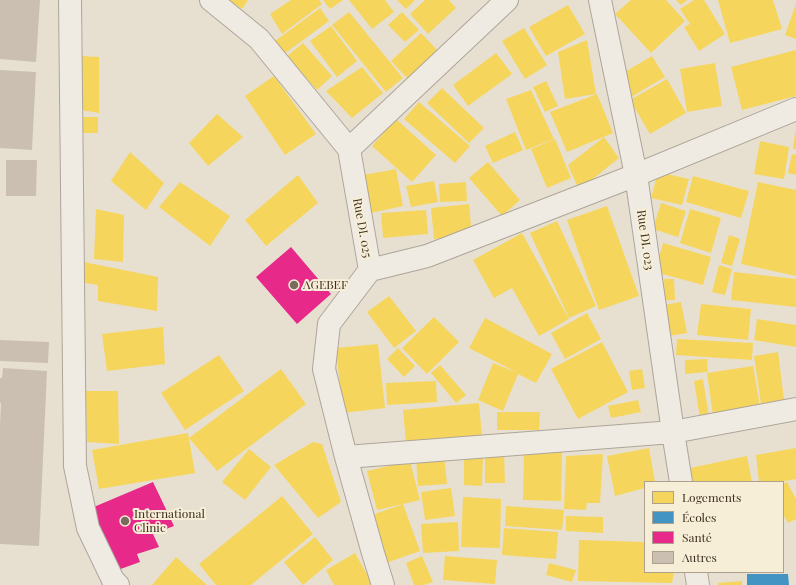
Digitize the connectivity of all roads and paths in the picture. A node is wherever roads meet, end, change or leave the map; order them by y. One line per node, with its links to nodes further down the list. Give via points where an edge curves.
1 (70, 0): 14 (street, via 76,466 88,528 113,580)
2 (211, 0): 6 (street, Rue DI. 025, via 259,39)
3 (507, 0): 6 (street)
4 (600, 0): 7 (street, Rue DI. 023)
5 (796, 109): 7 (street)
6 (349, 149): 8 (street, Rue DI. 025)
7 (636, 175): 8 (street, via 427,256); 10 (street, Rue DI. 023)
8 (370, 270): 11 (street, Rue DI. 025, via 330,324 324,369)
9 (796, 409): 10 (street)
10 (673, 432): 11 (street); 12 (street, Rue DI. 023)
11 (346, 457): 15 (street, Rue DI. 025)
12 (681, 481)
13 (696, 573): 16 (street)
14 (118, 585)
15 (383, 585)
16 (698, 585)

